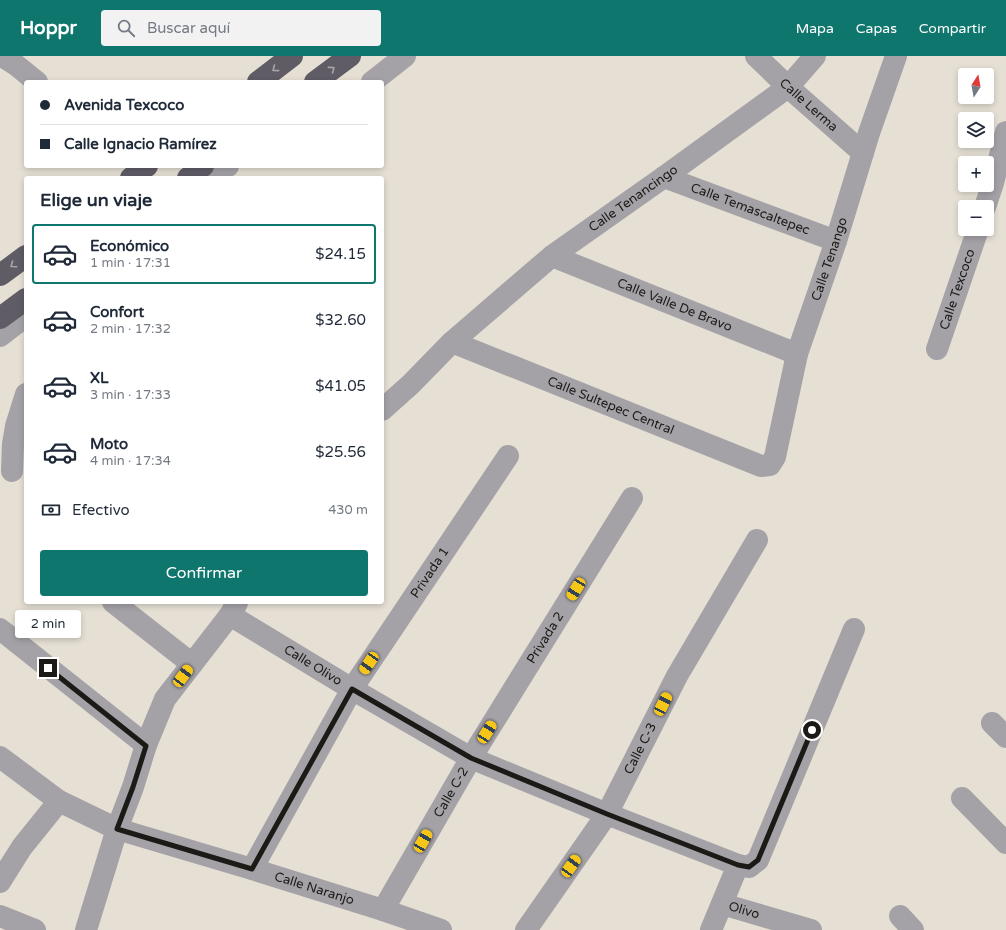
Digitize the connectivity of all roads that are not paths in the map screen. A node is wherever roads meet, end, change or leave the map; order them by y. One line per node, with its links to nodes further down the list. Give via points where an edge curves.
1 (2, 56): 8 (street)
2 (292, 56): 9 (highway, one-way to 9)
3 (350, 56): 10 (highway, one-way to 3)
4 (405, 56): 11 (street)
5 (756, 56): 12 (street, Calle Lerma)
6 (815, 56): 12 (street, Calle Tenancingo)
7 (896, 56): 14 (street, Calle Tenango)
8 (35, 80)
9 (261, 80)
10 (318, 80)
11 (375, 80)
12 (788, 87): 14 (street, Calle Lerma); 21 (street, Calle Tenancingo)
13 (1006, 132): 22 (street)
14 (863, 153): 24 (street, Calle Tenango)
15 (144, 168): 18 (highway)
16 (200, 168): 19 (highway)
17 (224, 168): 20 (street)
18 (134, 176)
19 (190, 176)
20 (210, 176)
21 (664, 177): 24 (street, Calle Temascaltepec); 25 (street, Calle Tenancingo)
22 (987, 200)
23 (976, 236): 33 (street, Calle Texcoco)
24 (836, 241): 34 (street, Calle Tenango)
25 (552, 256): 32 (street, Calle Tenancingo); 34 (street, Calle Valle De Bravo)
26 (24, 257): 27 (highway, one-way to 27)
27 (0, 275)
28 (24, 300): 29 (highway)
29 (0, 318)
30 (24, 318): 31 (street)
31 (0, 336)
32 (452, 342): 36 (street, Calle Tenancingo); 38 (street, Calle Sultepec Central, via 761,466)
33 (936, 349)
34 (797, 354): 38 (street, Calle Tenango, via 775,457)
35 (24, 401): 39 (street, via 12,444)
36 (384, 408)
37 (508, 456): 47 (street, Privada 1)
38 (770, 465)
39 (13, 471)
40 (632, 498): 50 (street, Privada 2)
41 (757, 540): 53 (street, Calle C-3, via 677,676)
42 (116, 604): 46 (street)
43 (234, 608): 46 (street); 47 (street, Calle Olivo)
44 (0, 629): 48 (street)
45 (854, 629): 56 (street, via 758,860)
46 (192, 664): 48 (street, via 165,699)
47 (352, 689): 50 (street, Calle Olivo); 57 (street, Privada 1)
48 (146, 746): 54 (street)
49 (0, 757): 52 (street, Calle Naranjo)
50 (471, 758): 53 (street, Calle Olivo); 60 (street, Calle C-2)
51 (962, 798): 55 (street)
52 (59, 801): 54 (street, Calle Naranjo); 58 (street)
53 (607, 814): 56 (street, Calle Olivo); 65 (street, Calle C-3)
54 (117, 829): 57 (street, Calle Naranjo); 63 (street)
55 (1006, 843)
56 (744, 866): 59 (street)
57 (252, 869): 60 (street, Calle Naranjo)
58 (2, 875)
59 (722, 904): 66 (street); 67 (street, Olivo)
60 (383, 910): 64 (street, Calle Naranjo)
61 (0, 916): 62 (street)
62 (35, 930)
63 (86, 930)
64 (441, 930)
65 (526, 930)
66 (712, 930)
67 (811, 930)

